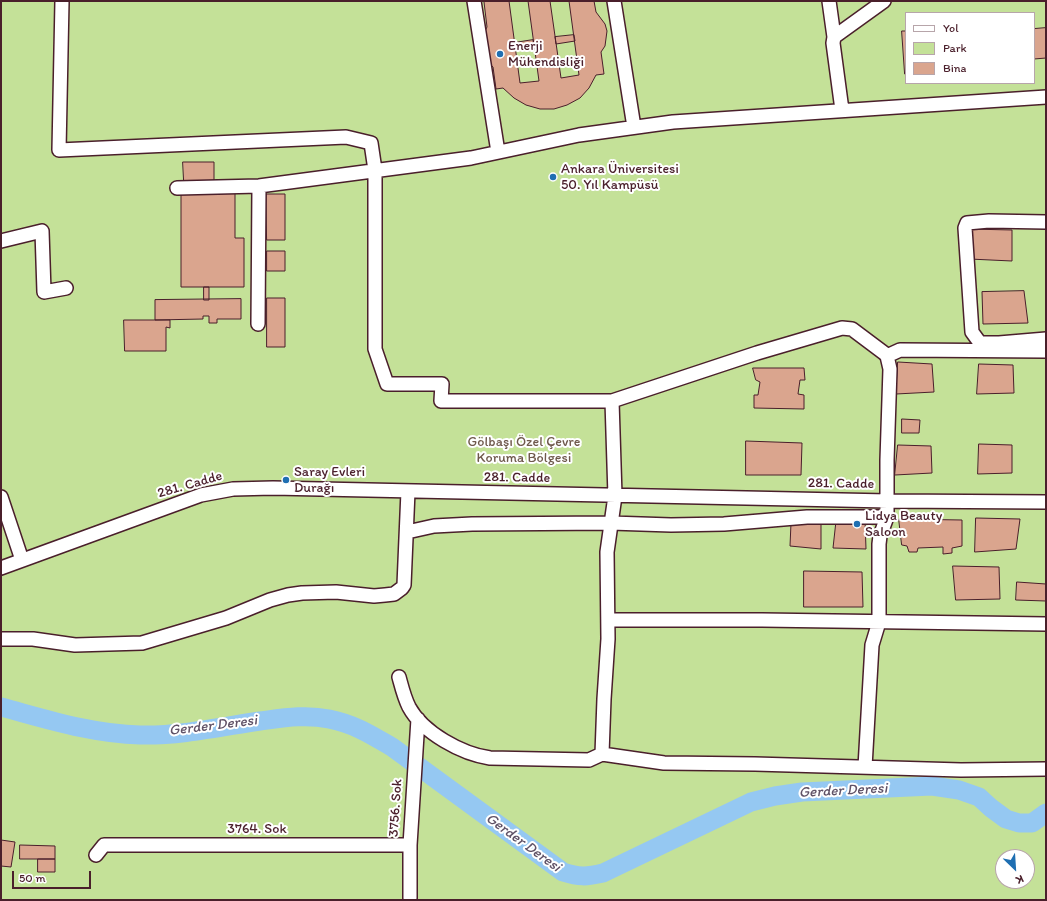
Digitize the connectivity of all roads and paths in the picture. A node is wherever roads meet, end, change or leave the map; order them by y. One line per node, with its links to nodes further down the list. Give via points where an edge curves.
1 (62, 1): 11 (street, via 59,150 346,137 371,143)
2 (474, 1): 10 (street)
3 (614, 1): 9 (street)
4 (828, 1): 6 (street)
5 (884, 1): 6 (street)
6 (834, 37): 8 (street)
7 (1046, 97): 8 (street)
8 (842, 110): 9 (street)
9 (634, 127): 10 (street, via 579,135)
10 (498, 152): 11 (street, via 471,158)
11 (375, 170): 12 (street); 21 (street, via 375,349 387,384 442,384 442,401)
12 (258, 186): 13 (street); 17 (street)
13 (177, 188)
14 (1046, 222): 18 (street, via 989,221 967,223 965,228 972,332 980,343)
15 (1, 241): 16 (street, via 42,231 44,292)
16 (66, 288)
17 (258, 324)
18 (1046, 340)
19 (1046, 351): 20 (street, via 900,350)
20 (887, 356): 21 (street, via 856,332 842,328); 25 (street, via 890,369)
21 (612, 401): 23 (street)
22 (408, 491): 23 (street, 281. Cadde); 29 (street); 30 (street, 281. Cadde, via 272,488 213,492)
23 (615, 496): 25 (street, 281. Cadde); 28 (street)
24 (1, 497): 30 (street)
25 (888, 501): 26 (street, 281. Cadde); 27 (street)
26 (1046, 502)
27 (887, 517): 28 (street, via 807,517 671,525); 33 (street, via 879,544)
28 (611, 523): 29 (street, via 472,524 434,526); 32 (street, via 607,552)
29 (407, 532): 35 (street, via 404,585 394,594 374,596 317,592 288,595 226,618 142,643 75,645 33,639)
30 (22, 560): 31 (street, 281. Cadde)
31 (1, 568)
32 (608, 620): 33 (street); 38 (street)
33 (879, 622): 34 (street); 39 (street, via 872,645)
34 (1046, 624)
35 (1, 639)
36 (399, 677): 37 (street, via 404,698)
37 (418, 719): 38 (street, via 441,739 479,756 589,760); 41 (street, 3756. Sok)
38 (602, 754): 39 (street, via 664,763)
39 (866, 767): 40 (street)
40 (1046, 770)
41 (410, 845): 42 (street, 3764. Sok); 43 (street, 3756. Sok)
42 (100, 850)
43 (410, 898)

